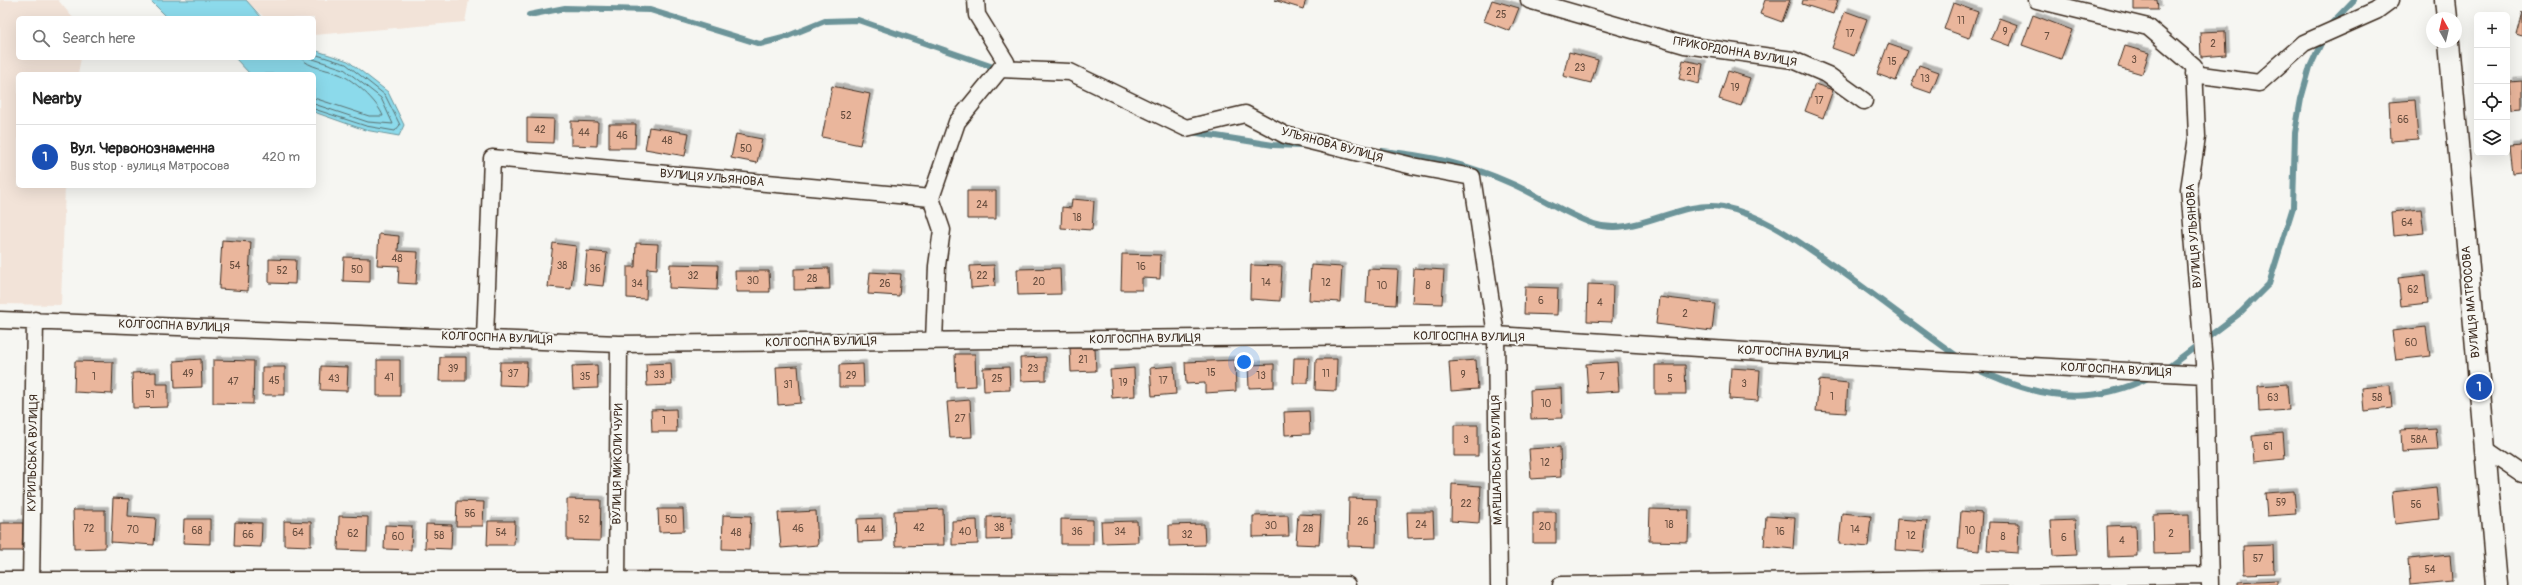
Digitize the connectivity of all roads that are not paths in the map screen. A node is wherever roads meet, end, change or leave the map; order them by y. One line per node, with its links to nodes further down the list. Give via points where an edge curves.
1 (976, 0): 8 (street, via 977,15 1006,62)
2 (1529, 0): 10 (street, ПРИКОРДОННА ВУЛИЦЯ, via 1685,45 1793,60 1828,75)
3 (2037, 0): 9 (street, via 2148,27 2194,66)
4 (2391, 0): 9 (street, via 2376,11 2304,43 2259,83)
5 (2445, 0): 6 (street)
6 (2446, 12)
7 (2450, 48): 19 (street, ВУЛИЦЯ МАТРОСОВА)
8 (1000, 70): 11 (street, via 957,122); 14 (street, УЛЬЯНОВА ВУЛИЦЯ, via 1070,72 1186,128 1245,114 1285,135 1413,166 1472,177)
9 (2194, 74): 18 (street, ВУЛИЦЯ УЛЬЯНОВА, via 2197,137 2188,189)
10 (1864, 101)
11 (931, 198): 15 (street, ВУЛИЦЯ УЛЬЯНОВА, via 492,158); 16 (street, via 942,230 937,266)
12 (0, 320): 13 (street, КОЛГОСПНА ВУЛИЦЯ)
13 (35, 320): 15 (street, КОЛГОСПНА ВУЛИЦЯ); 23 (street, КУРИЛЬСЬКА ВУЛИЦЯ)
14 (1496, 335): 16 (street, КОЛГОСПНА ВУЛИЦЯ); 18 (street, КОЛГОСПНА ВУЛИЦЯ, via 1761,352); 27 (street, МАРШАЛЬСЬКА ВУЛИЦЯ)
15 (485, 338): 17 (street, КОЛГОСПНА ВУЛИЦЯ)
16 (934, 341): 17 (street, КОЛГОСПНА ВУЛИЦЯ)
17 (619, 344): 25 (street, ВУЛИЦЯ МИКОЛИ ЧУРИ)
18 (2205, 375): 22 (street)
19 (2484, 448): 20 (street); 29 (street, ВУЛИЦЯ МАТРОСОВА)
20 (2522, 474)
21 (0, 580): 23 (street)
22 (2210, 580): 28 (street)
23 (31, 583): 24 (street)
24 (372, 583): 25 (street)
25 (617, 583): 26 (street)
26 (1347, 585)
27 (1498, 585)
28 (1561, 585)
29 (2497, 585)

